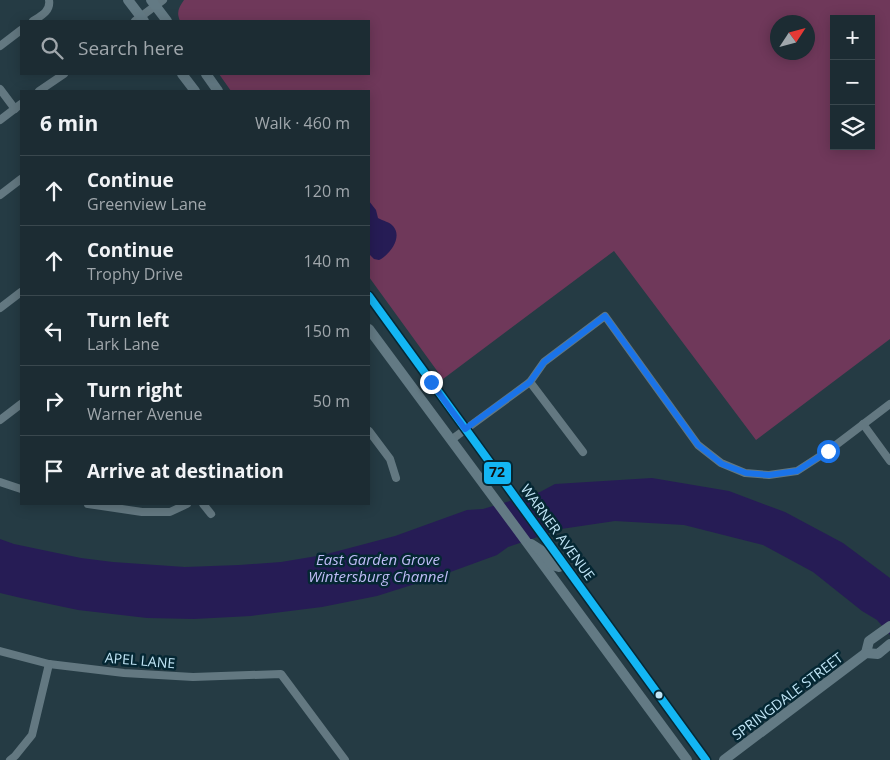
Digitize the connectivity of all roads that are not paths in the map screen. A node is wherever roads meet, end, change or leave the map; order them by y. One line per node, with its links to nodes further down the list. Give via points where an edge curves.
1 (128, 0): 5 (main road)
2 (49, 2): 4 (street, via 47,11)
3 (157, 2): 5 (street); 6 (main road)
4 (34, 20)
5 (140, 20)
6 (166, 20)
7 (20, 31): 8 (street)
8 (0, 46)
9 (63, 75): 13 (street)
10 (183, 75): 14 (main road)
11 (207, 75): 15 (main road)
12 (0, 89): 16 (street)
13 (40, 90)
14 (194, 90)
15 (217, 90)
16 (18, 106): 17 (street)
17 (0, 120)
18 (20, 180): 19 (street)
19 (0, 195)
20 (20, 293): 22 (street)
21 (370, 297): 29 (main road, WARNER AVENUE)
22 (0, 308)
23 (370, 330): 31 (main road)
24 (530, 382): 28 (street, via 544,362 605,316 698,445 722,464 746,473 769,475 797,471); 29 (street); 32 (street)
25 (890, 404): 28 (street)
26 (20, 405): 27 (street)
27 (0, 420)
28 (863, 424): 33 (street)
29 (465, 429): 31 (street); 42 (main road, WARNER AVENUE)
30 (370, 432): 34 (street, via 390,460)
31 (451, 440): 41 (main road)
32 (583, 452)
33 (890, 461)
34 (396, 478)
35 (0, 482): 36 (street)
36 (20, 489)
37 (95, 505): 38 (street, via 142,512 170,512)
38 (185, 505)
39 (204, 505): 40 (street)
40 (211, 514)
41 (526, 541): 42 (main road, via 542,551 552,565 559,568); 44 (main road)
42 (564, 564): 43 (main road, WARNER AVENUE)
43 (595, 607): 44 (main road); 53 (main road, WARNER AVENUE)
44 (582, 616): 52 (main road)
45 (890, 626): 48 (main road, SPRINGDALE STREET, via 869,641)
46 (890, 644): 48 (main road, SPRINGDALE STREET, via 878,654)
47 (0, 651): 49 (street, APEL LANE)
48 (866, 653): 54 (main road, SPRINGDALE STREET)
49 (49, 664): 50 (street, via 32,735); 51 (street, APEL LANE, via 193,677 281,674)
50 (10, 760)
51 (346, 760)
52 (686, 760)
53 (706, 760)
54 (724, 760)

